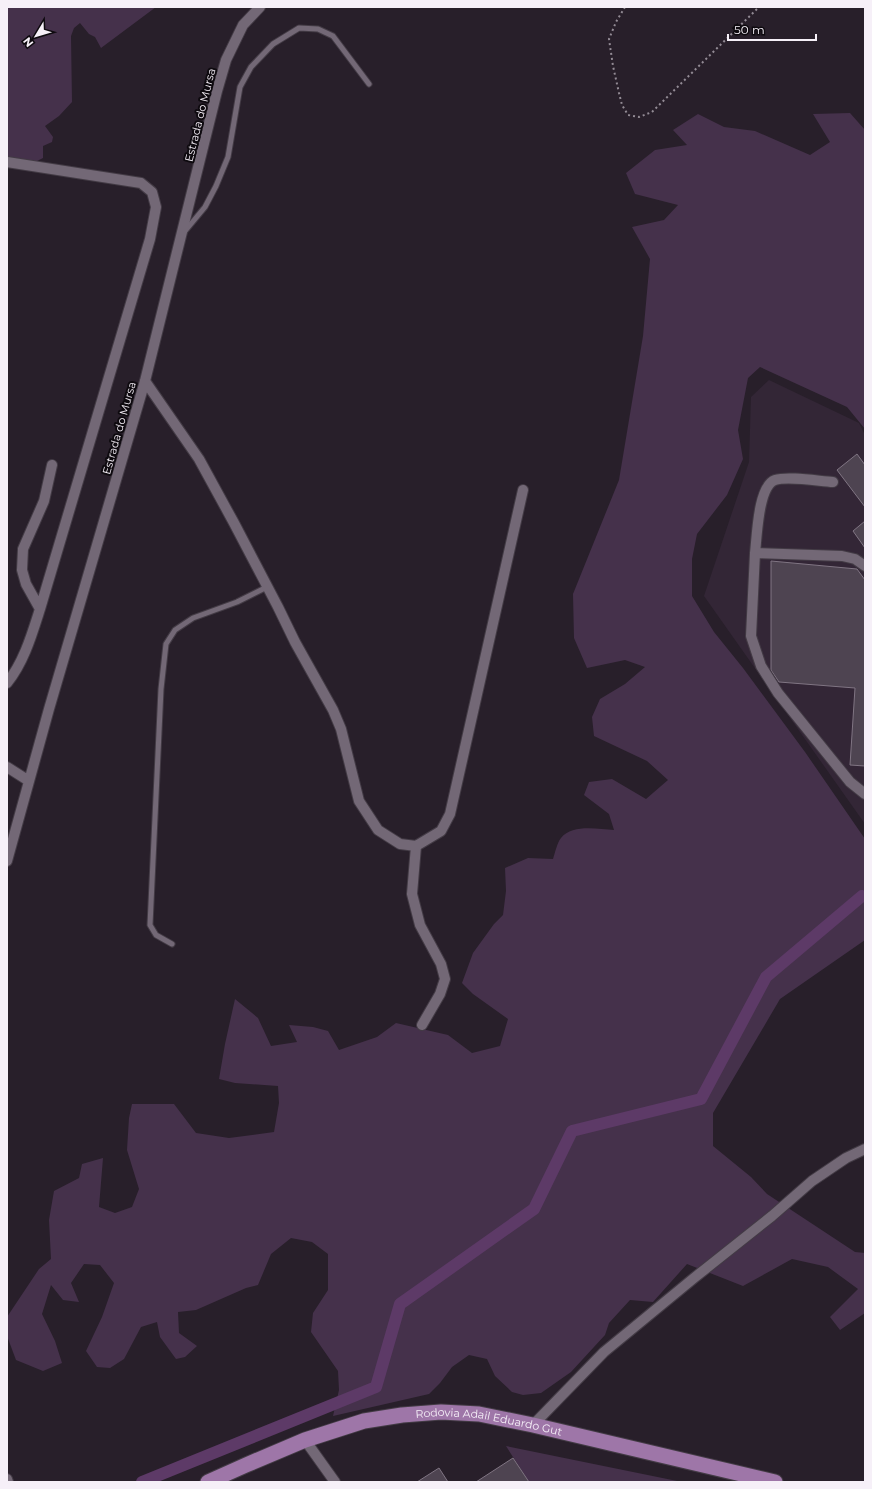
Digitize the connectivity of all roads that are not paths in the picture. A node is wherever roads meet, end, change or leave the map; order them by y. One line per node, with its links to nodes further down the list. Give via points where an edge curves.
1 (260, 7): 4 (street, Estrada do Mursa, via 243,25 226,60)
2 (369, 84): 4 (lane, via 333,36 318,29 299,28 273,44 251,67 240,87 228,157 205,207)
3 (7, 162): 12 (street, via 141,183 152,192 156,207 150,239)
4 (183, 233): 5 (street, Estrada do Mursa)
5 (145, 381): 11 (street, via 199,459); 15 (street, Estrada do Mursa)
6 (52, 465): 12 (street, via 44,501 23,549 22,570 26,584)
7 (833, 482): 9 (street, via 782,478 772,481 762,497)
8 (523, 490): 17 (street, via 450,814 441,831)
9 (755, 553): 10 (street, via 842,556 855,559); 16 (street, via 751,636 761,666 778,693 850,782)
10 (865, 566)
11 (267, 587): 17 (street, via 333,710 341,729 359,801 378,830 400,844); 19 (lane, via 237,602 193,618 175,630 166,644 160,697 150,925 156,935)
12 (40, 609): 13 (street, via 29,644)
13 (7, 684)
14 (7, 767): 15 (street)
15 (29, 781): 18 (street, Estrada do Mursa)
16 (865, 794)
17 (416, 846): 20 (street, via 412,894 420,925 441,964 445,978 440,994)
18 (7, 861)
19 (172, 944)
20 (422, 1025)
21 (865, 1148): 22 (street, via 812,1181 610,1347)
22 (533, 1425): 23 (main road, Rodovia Adail Eduardo Gut, via 479,1414 440,1412 364,1421); 26 (main road, Rodovia Adail Eduardo Gut)
23 (305, 1440): 24 (main road, Rodovia Adail Eduardo Gut); 25 (street)
24 (216, 1481)
25 (335, 1482)
26 (775, 1482)

